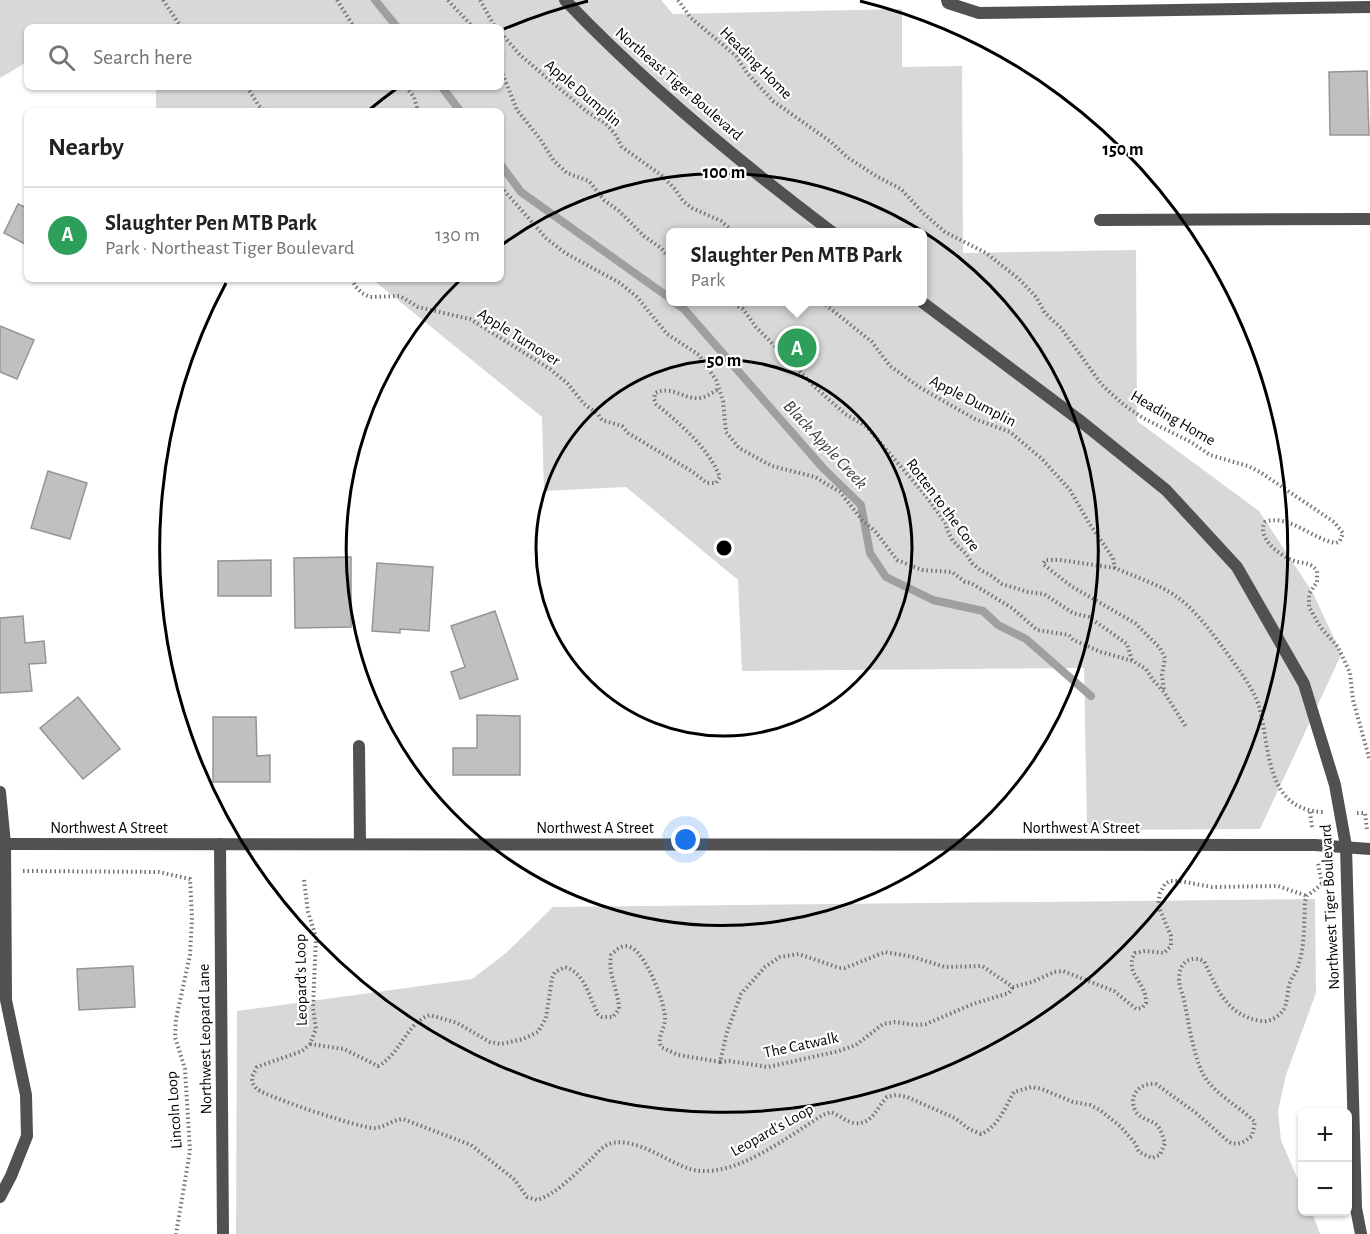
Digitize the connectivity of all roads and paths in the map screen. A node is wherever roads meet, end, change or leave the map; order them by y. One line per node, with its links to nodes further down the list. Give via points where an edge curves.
1 (163, 0): 9 (path)
2 (337, 0): 10 (path)
3 (448, 0): 11 (path)
4 (480, 0): 12 (path)
5 (566, 0): 23 (street, Northeast Tiger Boulevard, via 690,119)
6 (678, 0): 35 (path, Heading Home, via 691,18 736,56 773,101 847,157 902,189 945,231 986,253 1019,279 1102,385 1124,405 1210,455 1260,472 1334,522 1343,533 1336,543 1284,521 1269,520 1263,530 1279,553 1317,570 1309,607 1338,647 1350,673 1353,700)
7 (948, 1): 8 (street, via 979,13)
8 (1370, 7)
9 (179, 24)
10 (352, 24)
11 (470, 24)
12 (493, 24)
13 (504, 36): 22 (path, Apple Dumplin, via 520,55 606,124 622,147 661,175 683,201)
14 (504, 78): 24 (path, via 517,110 554,161 567,173 589,181 604,200)
15 (249, 90): 17 (path)
16 (408, 90): 18 (path)
17 (261, 108)
18 (417, 108)
19 (504, 190): 29 (path, via 546,238 638,297 667,334 699,355)
20 (1370, 219): 21 (street)
21 (1100, 220)
22 (729, 228)
23 (827, 228)
24 (666, 254)
25 (353, 282): 29 (path, Apple Turnover, via 370,297 400,296 418,307 470,319 550,369 602,420 622,426 707,483 716,483 720,477 706,452 654,399 660,391 700,398)
26 (737, 306): 31 (path, Rotten to the Core, via 816,388 845,414 866,426 926,496 953,541 972,563 1002,584 1044,594 1073,613 1089,617 1127,644)
27 (827, 306): 30 (path, Apple Dumplin, via 872,342 890,366 919,387 975,419 1010,432 1042,459 1070,490 1113,558)
28 (927, 306): 41 (street, Northwest Tiger Boulevard, via 1166,490 1237,567 1304,684 1335,785)
29 (719, 389): 31 (path, via 726,432 739,448 772,466 815,477 840,492 897,560 922,570 952,573 1012,608 1037,630 1069,635 1101,652)
30 (1115, 568): 32 (path, via 1060,560 1045,560 1043,564 1071,586 1135,623 1160,648 1165,658); 37 (path, via 1177,596 1195,614 1240,672 1260,708 1266,751 1281,791)
31 (1133, 661): 32 (path, Rotten to the Core, via 1146,669)
32 (1164, 692): 33 (path, Rotten to the Core)
33 (1186, 727)
34 (358, 746): 40 (street)
35 (1370, 760)
36 (0, 792): 38 (street)
37 (1310, 812)
38 (2, 844): 39 (street, Northwest A Street); 43 (street)
39 (220, 844): 40 (street, Northwest A Street); 53 (street, Northwest Leopard Lane)
40 (360, 844): 41 (street, Northwest A Street)
41 (1346, 846): 42 (street, Northwest A Street); 54 (street, Northwest Tiger Boulevard, via 1356,1208)
42 (1370, 849)
43 (4, 871): 48 (street); 52 (path, Lincoln Loop, via 159,872 190,879 190,956 175,1037 185,1069 190,1151)
44 (304, 880): 49 (path, Leopard's Loop, via 315,937 316,1029)
45 (1322, 884): 46 (path)
46 (1307, 896): 47 (path, via 1278,886 1212,887 1179,881 1165,884 1158,905 1171,936 1171,946 1164,953 1135,952 1130,960 1131,970 1146,996 1142,1008 1136,1009 1114,991 1063,971); 49 (path, Leopard's Loop, via 1297,969 1284,1010 1274,1019 1266,1022 1244,1018 1233,1010 1204,961 1191,958 1181,968 1180,987 1203,1072 1215,1090 1255,1122 1252,1136 1243,1143 1228,1143 1165,1089 1150,1083 1136,1090 1134,1106 1137,1114 1156,1125 1166,1143 1160,1155 1152,1158 1139,1152 1121,1127 1100,1110 1042,1089 1031,1087 1014,1092 990,1130 981,1134 955,1118 896,1095 887,1097 866,1122 852,1123 831,1112 736,1165 708,1172 690,1169 632,1144 615,1142 604,1146 559,1188 537,1200 527,1197 514,1180 471,1145 402,1119 375,1129 358,1126 281,1100 254,1086 256,1067 302,1051)
47 (1013, 987): 50 (path, The Catwalk, via 1009,993 926,1024 884,1024 856,1045 839,1051 768,1067); 50 (path, via 982,966 945,967 885,952 845,968 799,954 780,957 741,994)
48 (3, 1000): 51 (street, via 27,1095 27,1136)
49 (310, 1044): 50 (path, Leopard's Loop, via 344,1049 378,1066 387,1061 413,1026 430,1015 466,1027 490,1042 523,1039 538,1032 546,1018 552,978 565,967 581,977 598,1014 613,1017 619,1009 610,977 611,955 626,946 640,955 656,981 665,1019 658,1041 661,1047 678,1055)
50 (720, 1062)
51 (0, 1197)
52 (176, 1234)
53 (223, 1234)
54 (1361, 1234)

